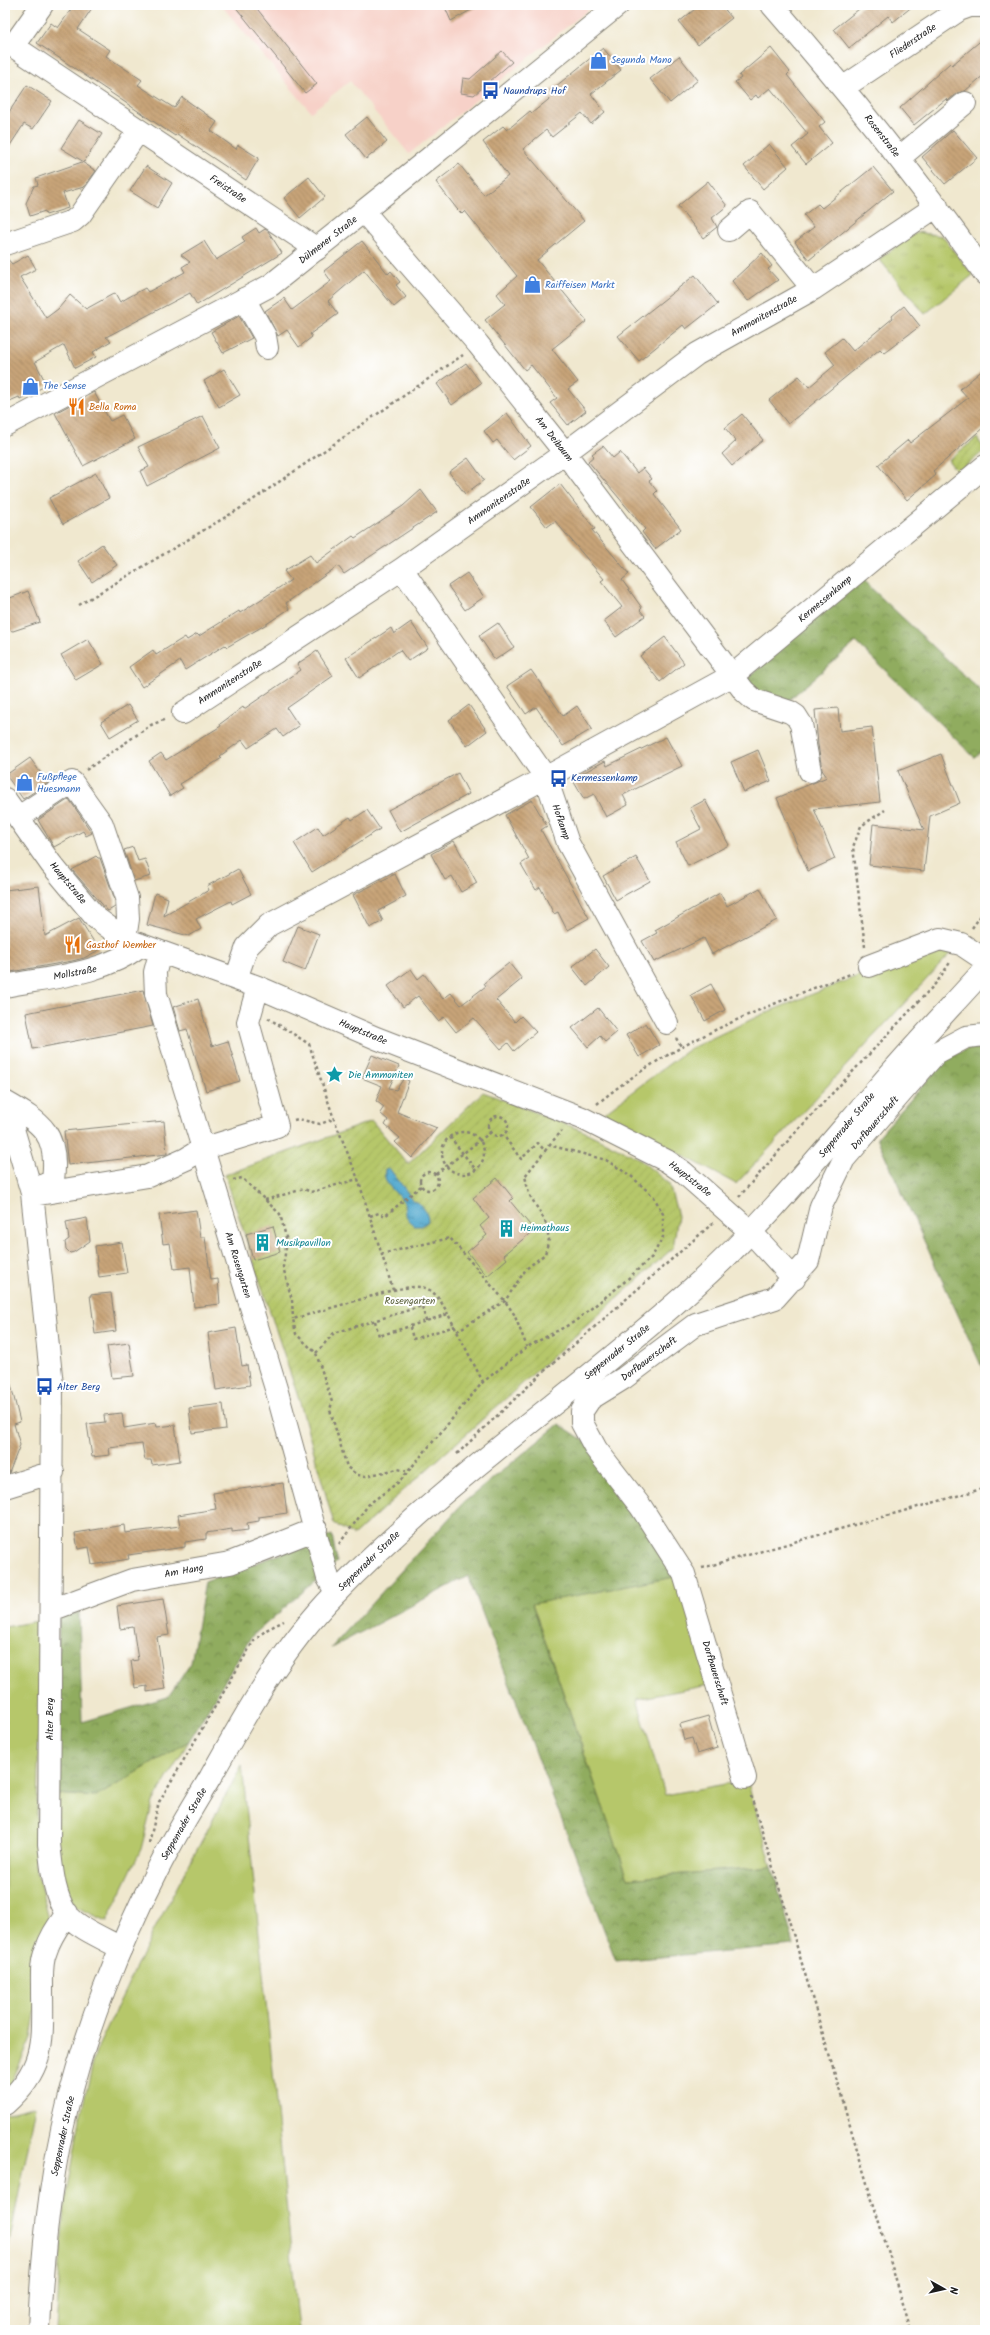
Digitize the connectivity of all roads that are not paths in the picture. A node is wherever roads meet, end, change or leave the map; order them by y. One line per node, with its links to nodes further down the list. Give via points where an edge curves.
1 (42, 5): 5 (street, Freistraße)
2 (772, 5): 6 (street, Rosenstraße)
3 (614, 6): 11 (street, Dülmener Straße)
4 (985, 6): 6 (street, Fliederstraße, via 970,6 959,10)
5 (9, 45): 8 (street, Freistraße)
6 (844, 87): 9 (street, Rosenstraße)
7 (965, 103): 9 (street)
8 (139, 130): 13 (street, via 80,215 73,221); 14 (street, Freistraße)
9 (899, 158): 10 (street, Rosenstraße)
10 (937, 206): 15 (street, Rosenstraße); 16 (street, Ammonitenstraße)
11 (364, 212): 14 (street, Dülmener Straße); 20 (street, Am Deibaum, via 478,344)
12 (729, 230): 16 (street, via 750,212)
13 (5, 244)
14 (308, 244): 17 (street, Dülmener Straße, via 271,284)
15 (985, 274)
16 (813, 289): 20 (street, Ammonitenstraße, via 697,354)
17 (244, 299): 18 (street, via 265,336); 19 (street, Dülmener Straße)
18 (267, 348)
19 (5, 425)
20 (565, 453): 22 (street, Ammonitenstraße); 23 (street, Am Deibaum)
21 (985, 466): 23 (street, Kermessenkamp)
22 (402, 569): 24 (street, Ammonitenstraße); 26 (street, Hofkamp)
23 (733, 675): 25 (street, Am Deibaum, via 754,700 796,716); 26 (street, Kermessenkamp)
24 (183, 713)
25 (810, 771)
26 (546, 778): 34 (street, Kermessenkamp, via 269,925 247,947); 37 (street, Hofkamp, via 568,843)
27 (5, 799): 28 (street, Hauptstraße)
28 (19, 817): 29 (street, Hauptstraße, via 51,864 96,918); 29 (street, via 72,782 102,824 126,898)
29 (133, 943): 30 (street, Hauptstraße); 35 (street, Mollstraße, via 123,958 101,968)
30 (160, 953): 34 (street, Hauptstraße); 40 (street, Am Rosengarten, via 155,972 156,994)
31 (985, 960): 32 (street, via 961,944 940,939)
32 (869, 966)
33 (985, 969): 42 (street, Seppenrader Straße)
34 (236, 979): 36 (street, Hauptstraße)
35 (5, 986)
36 (258, 987): 40 (street, via 248,1022 276,1126); 42 (street, Hauptstraße, via 376,1038 582,1118 667,1161)
37 (668, 1023)
38 (985, 1035): 43 (street, Dorfbauerschaft, via 966,1037 936,1053 844,1159 821,1206 808,1261)
39 (5, 1102): 41 (street, Alter Berg); 41 (street, via 31,1117 49,1135 55,1163 53,1180)
40 (202, 1149): 41 (street, via 148,1176); 46 (street, Am Rosengarten, via 277,1392)
41 (32, 1194): 44 (street, Alter Berg, via 52,1385)
42 (751, 1232): 43 (street, Hauptstraße); 47 (street, Seppenrader Straße, via 624,1348 522,1428)
43 (794, 1278): 49 (street, Dorfbauerschaft, via 775,1298 696,1324 624,1378 590,1399 582,1411 582,1423 596,1449 641,1507 684,1574)
44 (53, 1472): 45 (street); 48 (street, Alter Berg)
45 (5, 1487)
46 (316, 1529): 47 (street, Am Rosengarten); 48 (street, Am Hang, via 230,1562 132,1580)
47 (332, 1585): 51 (street, Seppenrader Straße, via 245,1716 155,1874)
48 (51, 1610): 50 (street, Alter Berg, via 49,1844 55,1886)
49 (745, 1778)
50 (67, 1913): 51 (street, Alter Berg, via 87,1930); 52 (street, via 45,1951 42,1966 42,2040 36,2067 22,2089)
51 (121, 1948): 53 (street, Seppenrader Straße, via 92,2027 67,2108 47,2212)
52 (5, 2104)
53 (38, 2330)

